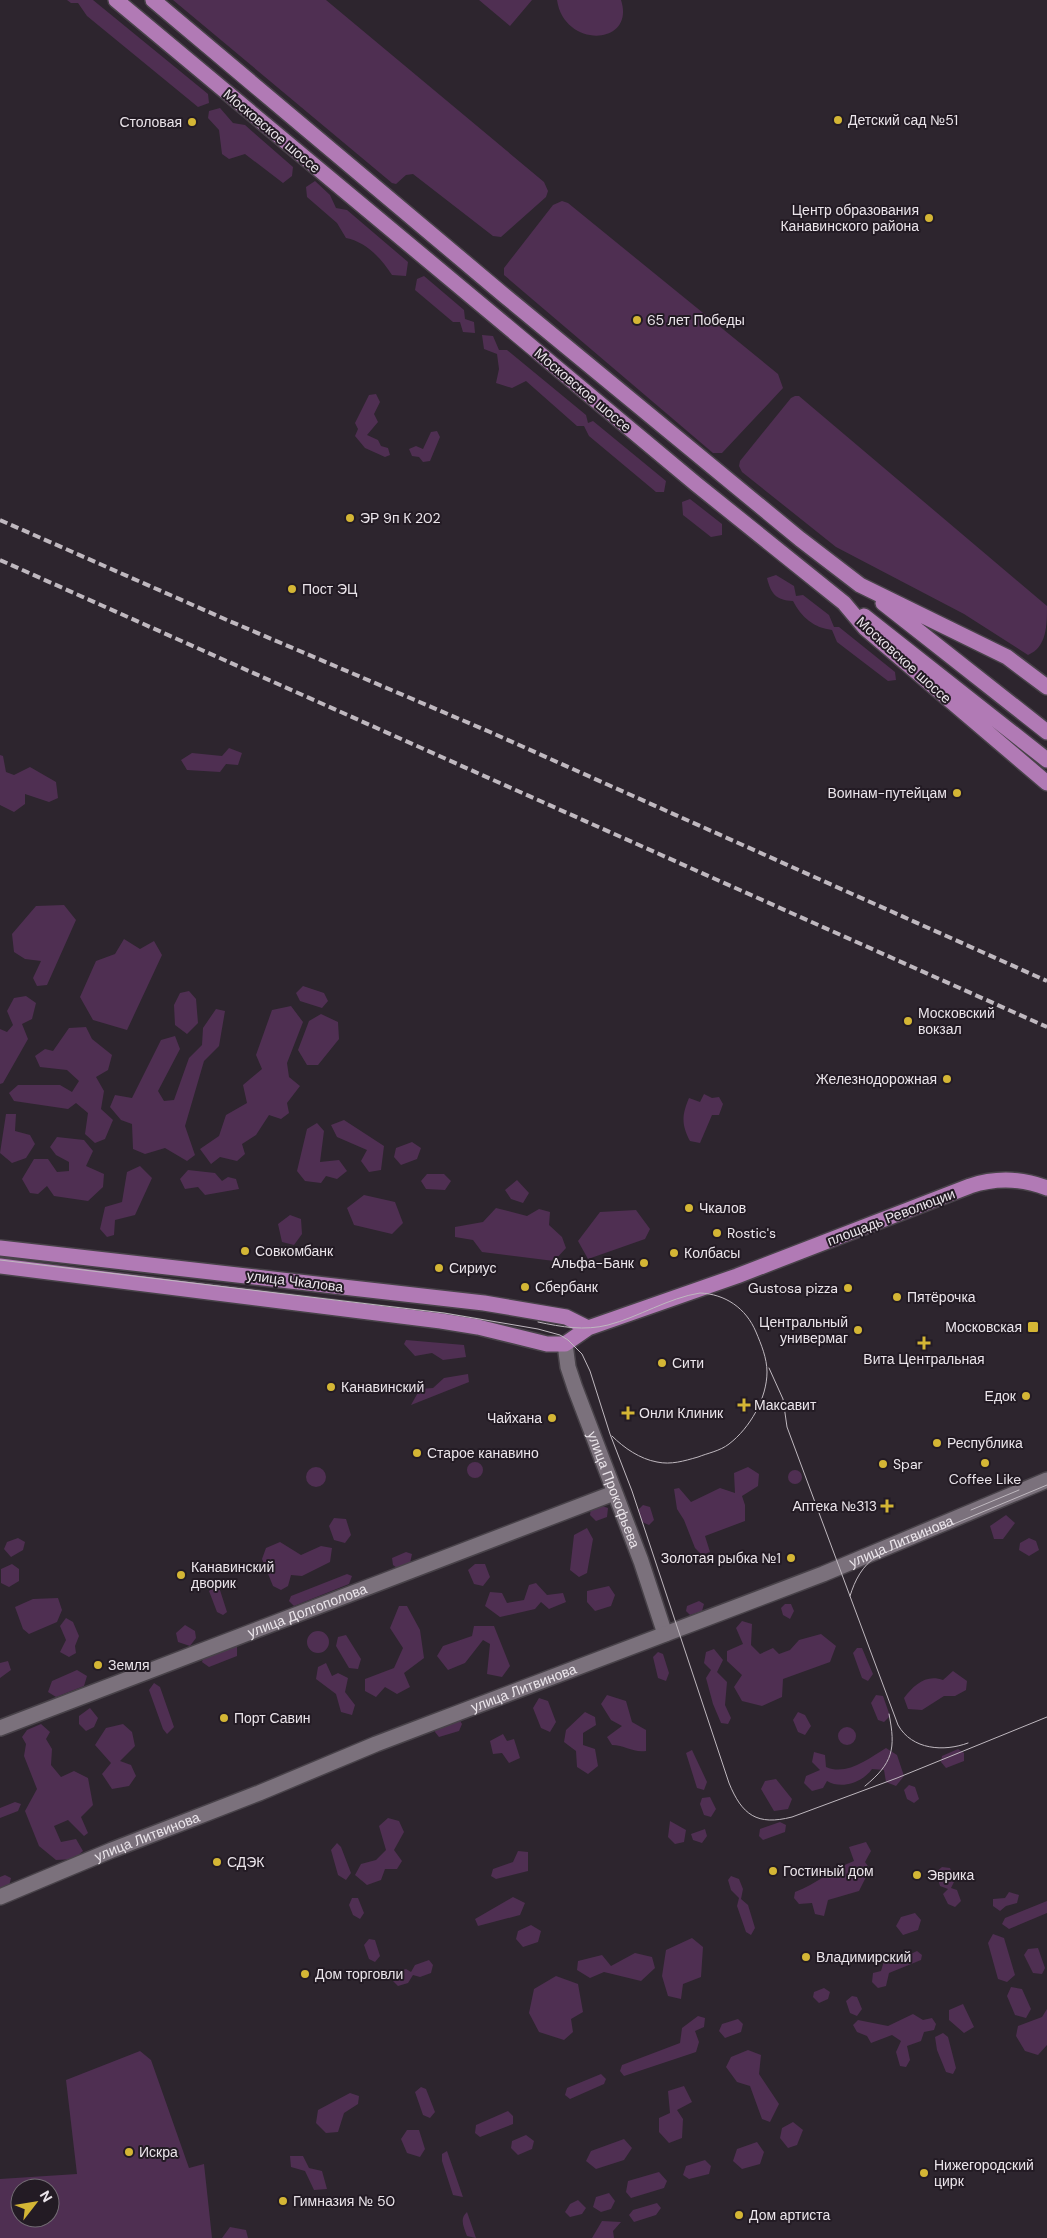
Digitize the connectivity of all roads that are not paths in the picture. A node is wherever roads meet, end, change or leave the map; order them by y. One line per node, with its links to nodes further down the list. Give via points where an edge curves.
1 (116, 0): 4 (main road, Московское шоссе, via 696,484)
2 (152, 0): 3 (main road, Московское шоссе, via 730,483)
3 (860, 585): 5 (main road, Московское шоссе, via 1007,657); 6 (main road)
4 (844, 603): 7 (main road, via 870,619); 8 (main road, Московское шоссе, via 865,628)
5 (1047, 687)
6 (1047, 732)
7 (1047, 760)
8 (1047, 784)
9 (1047, 1188): 12 (main road, площадь Революции, via 1033,1182 1005,1178 985,1181 737,1276)
10 (0, 1248): 12 (main road, улица Чкалова, via 484,1304 566,1318)
11 (0, 1266): 13 (main road, улица Чкалова, via 441,1321 547,1344)
12 (588, 1328): 13 (main road, площадь Революции)
13 (565, 1344): 15 (street, улица Прокофьева, via 574,1388)
14 (1047, 1480): 16 (street, улица Литвинова, via 823,1574)
15 (614, 1493): 16 (street, улица Прокофьева, via 642,1561); 17 (street, улица Долгополова)
16 (665, 1634): 18 (street, улица Литвинова, via 376,1744)
17 (0, 1728)
18 (0, 1897)

